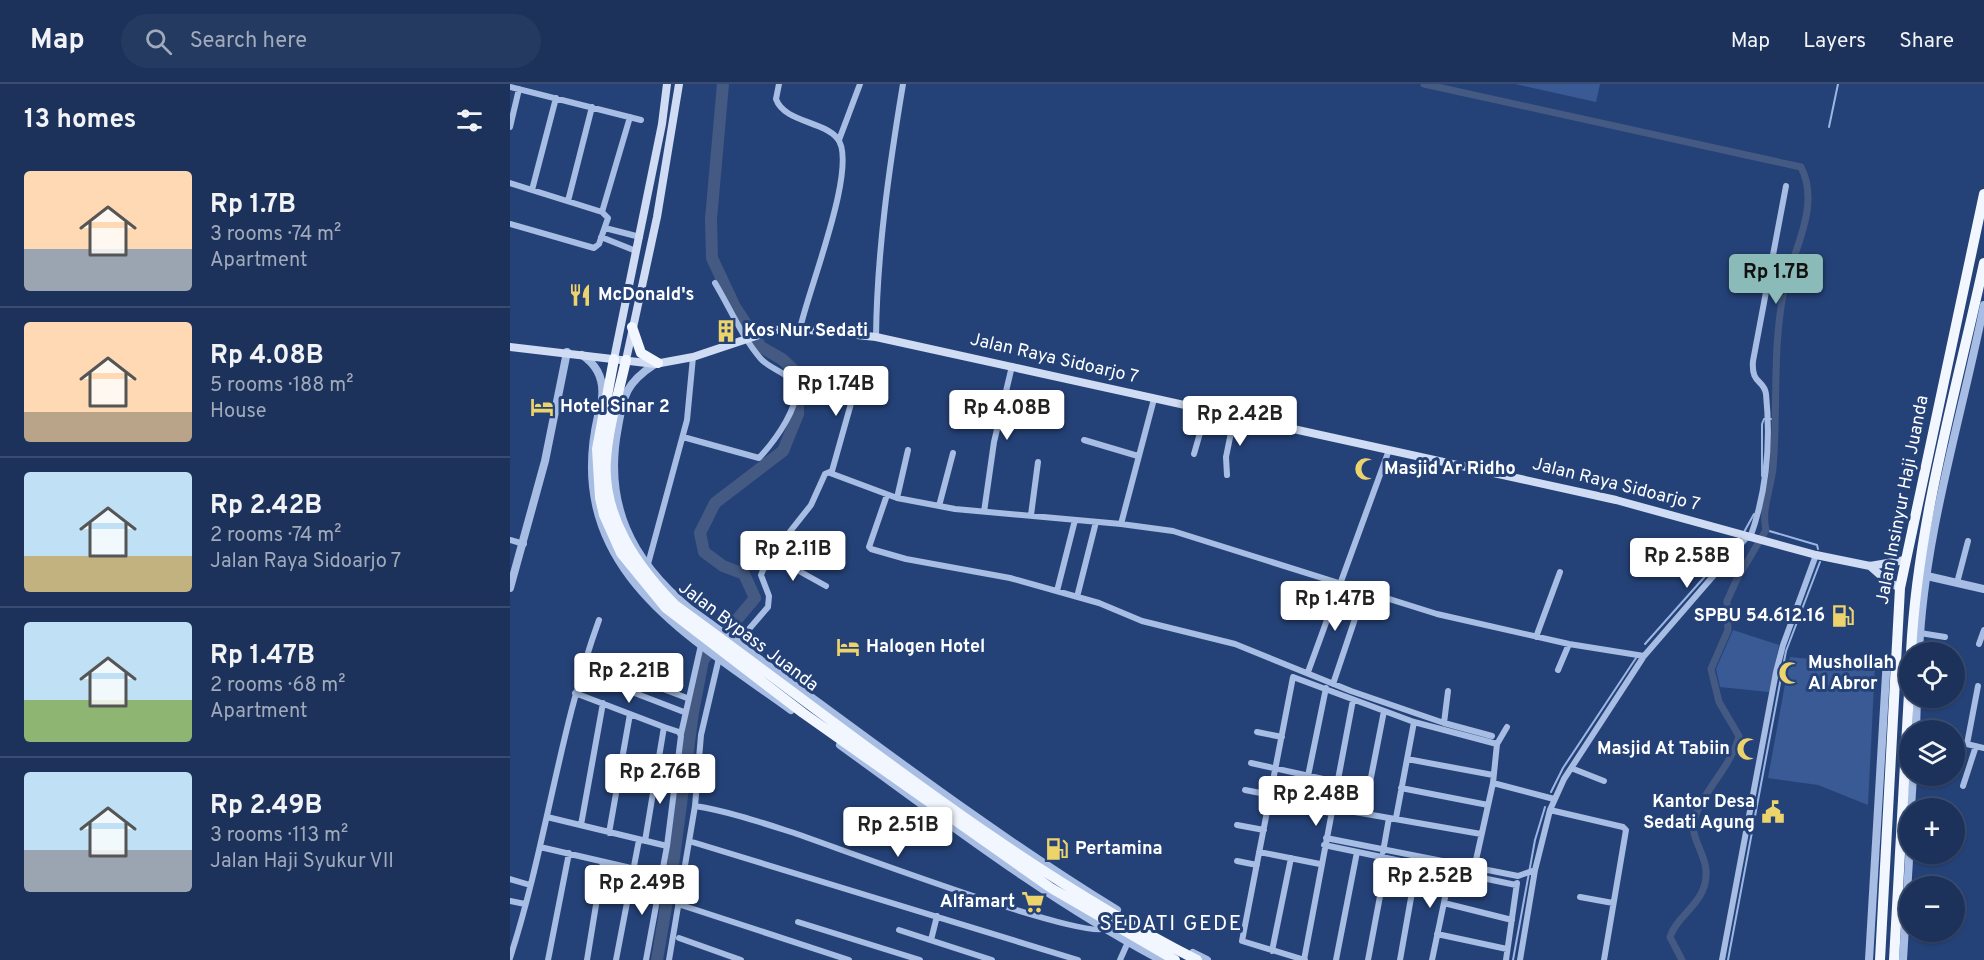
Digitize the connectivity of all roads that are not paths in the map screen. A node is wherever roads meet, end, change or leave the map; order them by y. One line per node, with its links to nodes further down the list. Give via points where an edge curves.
1 (667, 84): 24 (main road, Jalan Bypass Juanda)
2 (679, 84): 30 (main road, Jalan Bypass Juanda, via 659,207)
3 (779, 84): 13 (street, via 776,99 781,108)
4 (860, 84): 13 (street)
5 (903, 84): 32 (street, via 878,271)
6 (510, 87): 7 (street)
7 (519, 89): 8 (street); 12 (street)
8 (556, 98): 9 (street); 16 (street)
9 (592, 107): 10 (street); 18 (street)
10 (630, 117): 11 (street); 19 (street)
11 (640, 120)
12 (510, 127)
13 (839, 140): 31 (street, via 843,170 837,209)
14 (510, 183): 16 (street)
15 (1786, 186): 67 (street, via 1753,361 1753,376 1766,392 1767,420 1765,488)
16 (532, 190): 18 (street)
17 (1984, 194): 41 (highway, Jalan Insinyur Haji Juanda)
18 (568, 201): 19 (street)
19 (602, 212): 21 (street, via 608,218)
20 (510, 224): 23 (street, via 594,248)
21 (605, 228): 22 (street); 23 (street)
22 (627, 234): 24 (street); 25 (street)
23 (602, 237): 25 (street)
24 (640, 237): 26 (main road, Jalan Bypass Juanda)
25 (623, 246): 26 (street)
26 (636, 251): 38 (main road, Jalan Bypass Juanda)
27 (1984, 263): 42 (highway, Jalan Insinyur Haji Juanda)
28 (715, 283): 33 (street)
29 (1984, 305): 61 (street, Jalan Insinyur Haji Juanda)
30 (632, 327): 38 (main road, Jalan Bypass Juanda); 39 (highway, via 641,353)
31 (800, 329): 32 (main road, Jalan Raya Sidoarjo 7); 33 (main road, Jalan Raya Sidoarjo 7, via 762,333)
32 (876, 337): 40 (main road, Jalan Raya Sidoarjo 7)
33 (748, 339): 37 (main road, Jalan Raya Sidoarjo 7); 47 (street, via 761,359 792,381 795,391 795,403 773,444 759,458)
34 (510, 347): 35 (main road, Jalan Raya Sidoarjo 7)
35 (567, 352): 36 (main road, Jalan Raya Sidoarjo 7); 70 (street)
36 (581, 354): 38 (main road, Jalan Raya Sidoarjo 7); 48 (street, via 591,361 602,381)
37 (693, 357): 39 (main road, Jalan Raya Sidoarjo 7); 47 (street)
38 (620, 359): 39 (main road, Jalan Raya Sidoarjo 7); 48 (highway, Jalan Bypass Juanda); 74 (highway, Jalan Bypass Juanda, via 606,453 606,482 616,521)
39 (656, 363): 74 (street, via 633,380 625,392 612,463 618,509)
40 (1012, 366): 44 (main road, Jalan Raya Sidoarjo 7); 62 (street, via 996,431)
41 (1943, 377): 42 (highway); 73 (highway, Jalan Insinyur Haji Juanda)
42 (1958, 381): 61 (highway, Jalan Insinyur Haji Juanda)
43 (864, 396): 56 (street, via 852,399)
44 (1154, 399): 45 (main road, Jalan Raya Sidoarjo 7); 54 (street)
45 (1206, 412): 46 (main road, Jalan Raya Sidoarjo 7); 53 (street)
46 (1234, 418): 51 (main road, Jalan Raya Sidoarjo 7); 57 (street, via 1226,457)
47 (683, 437): 74 (street)
48 (596, 439): 93 (highway, Jalan Bypass Juanda, via 597,480 613,546 666,608)
49 (1084, 440): 54 (street)
50 (908, 450): 59 (street)
51 (1389, 450): 67 (main road, Jalan Raya Sidoarjo 7, via 1616,500); 78 (street)
52 (952, 453): 60 (street)
53 (1194, 454)
54 (1138, 456): 66 (street)
55 (1038, 462): 63 (street)
56 (830, 473): 58 (street); 72 (street, via 825,474 811,505)
57 (1227, 475)
58 (887, 495): 59 (street); 84 (street, via 871,549)
59 (897, 498): 60 (street)
60 (939, 506): 62 (street)
61 (1934, 508): 77 (street, Jalan Insinyur Haji Juanda); 88 (highway, Jalan Insinyur Haji Juanda, via 1917,572)
62 (984, 512): 63 (street)
63 (1031, 515): 64 (street)
64 (1075, 520): 65 (street); 84 (street)
65 (1096, 522): 66 (street); 86 (street)
66 (1121, 524): 78 (street, via 1173,531)
67 (1749, 538): 71 (main road, Jalan Raya Sidoarjo 7); 99 (street)
68 (510, 540): 70 (street)
69 (1968, 541): 79 (street)
70 (524, 544): 81 (street)
71 (1816, 555): 75 (main road, Jalan Raya Sidoarjo 7); 230 (street, via 1776,672)
72 (772, 556): 80 (street); 98 (street, via 762,575 769,596 768,607)
73 (1905, 560): 75 (main road, Jalan Raya Sidoarjo 7); 82 (highway, Jalan Insinyur Haji Juanda)
74 (645, 563): 93 (highway, Jalan Bypass Juanda, via 675,605)
75 (1870, 566): 82 (main road, Jalan Raya Sidoarjo 7)
76 (1560, 572): 91 (street)
77 (1927, 576): 79 (street); 88 (street, Jalan Insinyur Haji Juanda)
78 (1339, 583): 85 (street); 104 (street)
79 (1957, 583): 83 (street)
80 (826, 586)
81 (510, 588)
82 (1900, 588): 133 (highway, Jalan Insinyur Haji Juanda)
83 (1984, 589)
84 (1057, 591): 86 (street)
85 (1364, 592): 91 (street); 105 (street)
86 (1077, 597): 104 (street, via 1142,621 1227,642)
87 (598, 620): 101 (street)
88 (1916, 621): 90 (street, Jalan Insinyur Haji Juanda); 94 (highway, Jalan Insinyur Haji Juanda)
89 (1984, 630): 97 (street)
90 (1920, 633): 92 (street); 95 (street, Jalan Insinyur Haji Juanda)
91 (1536, 637): 96 (street)
92 (1945, 637)
93 (713, 639): 98 (highway, Jalan Bypass Juanda); 98 (street); 111 (street)
94 (1913, 642)
95 (1920, 642)
96 (1569, 644): 99 (street); 102 (street)
97 (1979, 644)
98 (727, 650): 110 (highway, Jalan Bypass Juanda); 110 (street); 148 (street, via 701,735)
99 (1644, 656): 131 (street)
100 (1887, 658): 231 (street)
101 (584, 659): 103 (street); 111 (street)
102 (1558, 670)
103 (580, 672): 109 (street); 115 (street)
104 (1308, 672): 105 (street)
105 (1333, 682): 107 (street); 118 (street, via 1351,692)
106 (1978, 686): 126 (street)
107 (1328, 689): 112 (street); 124 (street, via 1293,677); 137 (street)
108 (1448, 692): 118 (street)
109 (575, 693): 113 (street); 153 (street)
110 (791, 697): 135 (highway, Jalan Bypass Juanda); 135 (street)
111 (687, 698): 115 (street)
112 (1353, 700): 114 (street); 140 (street)
113 (603, 703): 116 (street); 155 (street)
114 (1384, 711): 117 (street); 151 (street)
115 (684, 712): 122 (street)
116 (630, 714): 119 (street); 158 (street)
117 (1414, 722): 125 (street); 129 (street)
118 (1444, 723): 123 (street)
119 (664, 727): 122 (street); 160 (street)
120 (1507, 727): 125 (street)
121 (1257, 732): 124 (street)
122 (681, 734): 163 (street)
123 (1492, 736)
124 (1282, 737): 132 (street)
125 (1497, 744): 136 (street)
126 (1967, 744): 127 (street)
127 (1976, 746): 128 (street); 138 (street)
128 (1984, 748)
129 (1407, 759): 136 (street); 143 (street)
130 (1251, 763): 132 (street)
131 (1571, 768): 139 (street); 146 (street)
132 (1276, 769): 137 (street); 145 (street)
133 (1891, 769): 134 (highway); 232 (highway, Jalan Insinyur Haji Juanda)
134 (1899, 771)
135 (898, 775): 152 (highway, Jalan Bypass Juanda); 152 (street)
136 (1493, 775): 141 (street)
137 (1308, 776): 140 (street)
138 (1965, 780)
139 (1604, 781)
140 (1337, 782): 149 (street)
141 (1493, 783): 146 (street); 147 (street)
142 (1908, 786): 178 (highway)
143 (1401, 788): 147 (street); 154 (street)
144 (1245, 790): 145 (street)
145 (1271, 798): 149 (street); 157 (street)
146 (1554, 799): 150 (street)
147 (1488, 805): 159 (street)
148 (695, 806): 161 (street); 197 (street, via 794,833 881,866 1039,916 1095,931)
149 (1332, 810): 151 (street); 162 (street)
150 (1550, 810): 181 (street); 191 (street, via 1626,830)
151 (1364, 813): 154 (street)
152 (955, 816): 197 (street, via 1048,892); 219 (highway, Jalan Bypass Juanda, via 1051,888); 220 (highway, Jalan Bypass Juanda, via 1136,928); 221 (street, via 1029,854)
153 (547, 817): 155 (street); 164 (street)
154 (1393, 818): 159 (street); 168 (street)
155 (581, 825): 158 (street)
156 (1237, 825): 157 (street)
157 (1264, 830): 165 (street)
158 (609, 832): 160 (street)
159 (1481, 834): 177 (street)
160 (642, 840): 163 (street); 179 (street)
161 (689, 841): 193 (street); 194 (street)
162 (1325, 842): 166 (street); 168 (street); 173 (street)
163 (667, 846): 182 (street)
164 (540, 847): 167 (street); 186 (street)
165 (1259, 852): 169 (street); 176 (street)
166 (1357, 852): 168 (street); 223 (street)
167 (569, 853): 171 (street); 207 (street)
168 (1384, 855): 172 (street); 174 (street); 224 (street)
169 (1291, 858): 173 (street); 205 (street)
170 (1237, 861): 176 (street)
171 (603, 862): 179 (street); 208 (street)
172 (1452, 862): 177 (street); 180 (street)
173 (1320, 864): 222 (street)
174 (1417, 864): 180 (street); 225 (street)
175 (1905, 864): 178 (street)
176 (1257, 865): 205 (street, via 1242,941)
177 (1475, 867): 183 (street); 184 (street)
178 (1904, 868): 233 (highway); 234 (street)
179 (634, 870): 182 (street); 209 (street)
180 (1450, 870): 184 (street); 190 (street)
181 (1533, 870): 183 (street); 228 (street)
182 (661, 875): 210 (street)
183 (1520, 875): 187 (street)
184 (1473, 876): 187 (street)
185 (510, 879): 186 (street)
186 (530, 885): 192 (street)
187 (1516, 885): 195 (street)
188 (1580, 897): 191 (street)
189 (510, 901): 192 (street)
190 (1444, 903): 195 (street); 199 (street)
191 (1613, 903): 229 (street)
192 (525, 904): 202 (street)
193 (678, 904): 211 (street); 213 (street)
194 (937, 916): 201 (street); 216 (street)
195 (1512, 920): 204 (street)
196 (798, 922): 214 (street)
197 (1106, 927): 203 (street)
198 (899, 930): 201 (street)
199 (1437, 934): 204 (street); 226 (street)
200 (680, 938): 212 (street)
201 (931, 940): 215 (street)
202 (512, 941): 206 (street)
203 (1128, 942): 217 (street); 218 (street)
204 (1507, 949): 227 (street)
205 (1272, 951): 222 (street)
206 (510, 958)
207 (548, 960)
208 (587, 960)
209 (616, 960)
210 (646, 960)
211 (669, 960)
212 (741, 960)
213 (849, 960)
214 (920, 960)
215 (992, 960)
216 (1078, 960)
217 (1120, 960)
218 (1161, 960)
219 (1175, 960)
220 (1197, 960)
221 (1207, 960)
222 (1304, 960)
223 (1336, 960)
224 (1368, 960)
225 (1400, 960)
226 (1432, 960)
227 (1506, 960)
228 (1520, 960)
229 (1604, 960)
230 (1722, 960)
231 (1869, 960)
232 (1880, 960)
233 (1894, 960)
234 (1903, 960)

